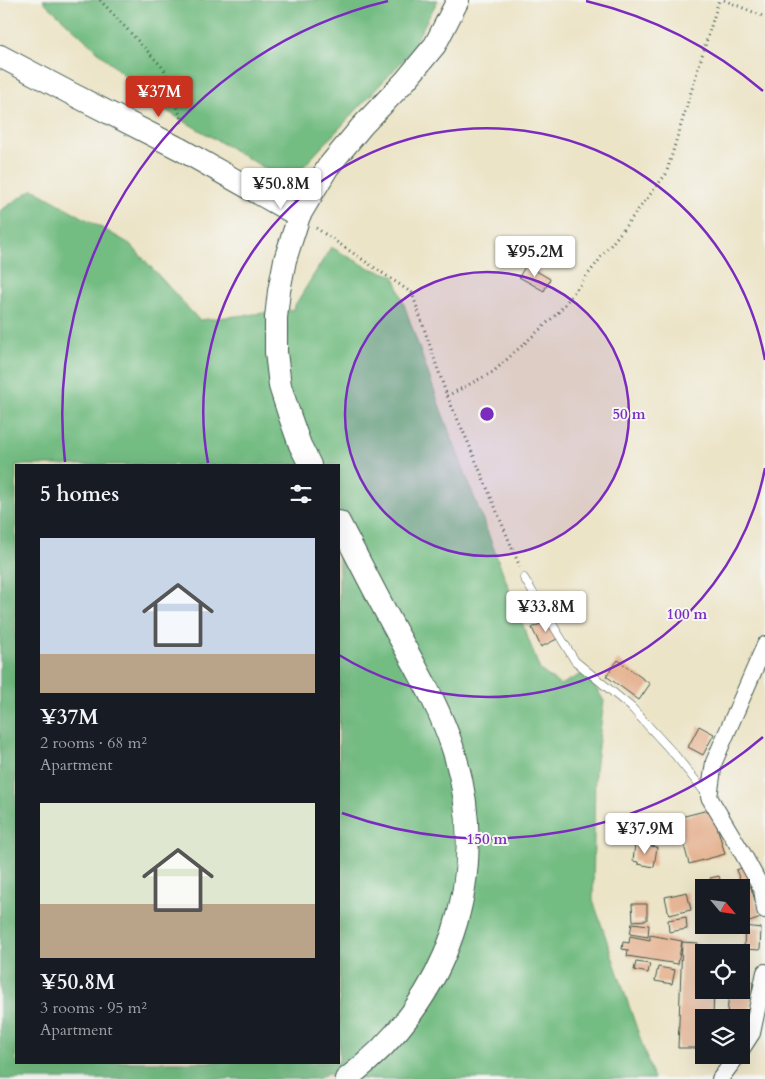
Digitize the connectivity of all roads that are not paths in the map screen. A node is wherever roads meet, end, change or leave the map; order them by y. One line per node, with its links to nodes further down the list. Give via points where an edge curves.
1 (458, 0): 3 (street, via 435,45 328,167)
2 (0, 56): 3 (street, via 180,149)
3 (299, 216): 4 (street, via 279,290 276,352 282,394)
4 (309, 464)
5 (340, 524): 13 (street, via 419,673 454,752 467,819 468,855 458,917 436,975 398,1031)
6 (524, 578): 8 (lane, via 575,661 631,707)
7 (765, 645): 8 (street, via 714,762)
8 (709, 797): 9 (street, via 762,889)
9 (765, 910)
10 (765, 972): 11 (street)
11 (750, 1036)
12 (731, 1064): 14 (street)
13 (346, 1079)
14 (720, 1079)

